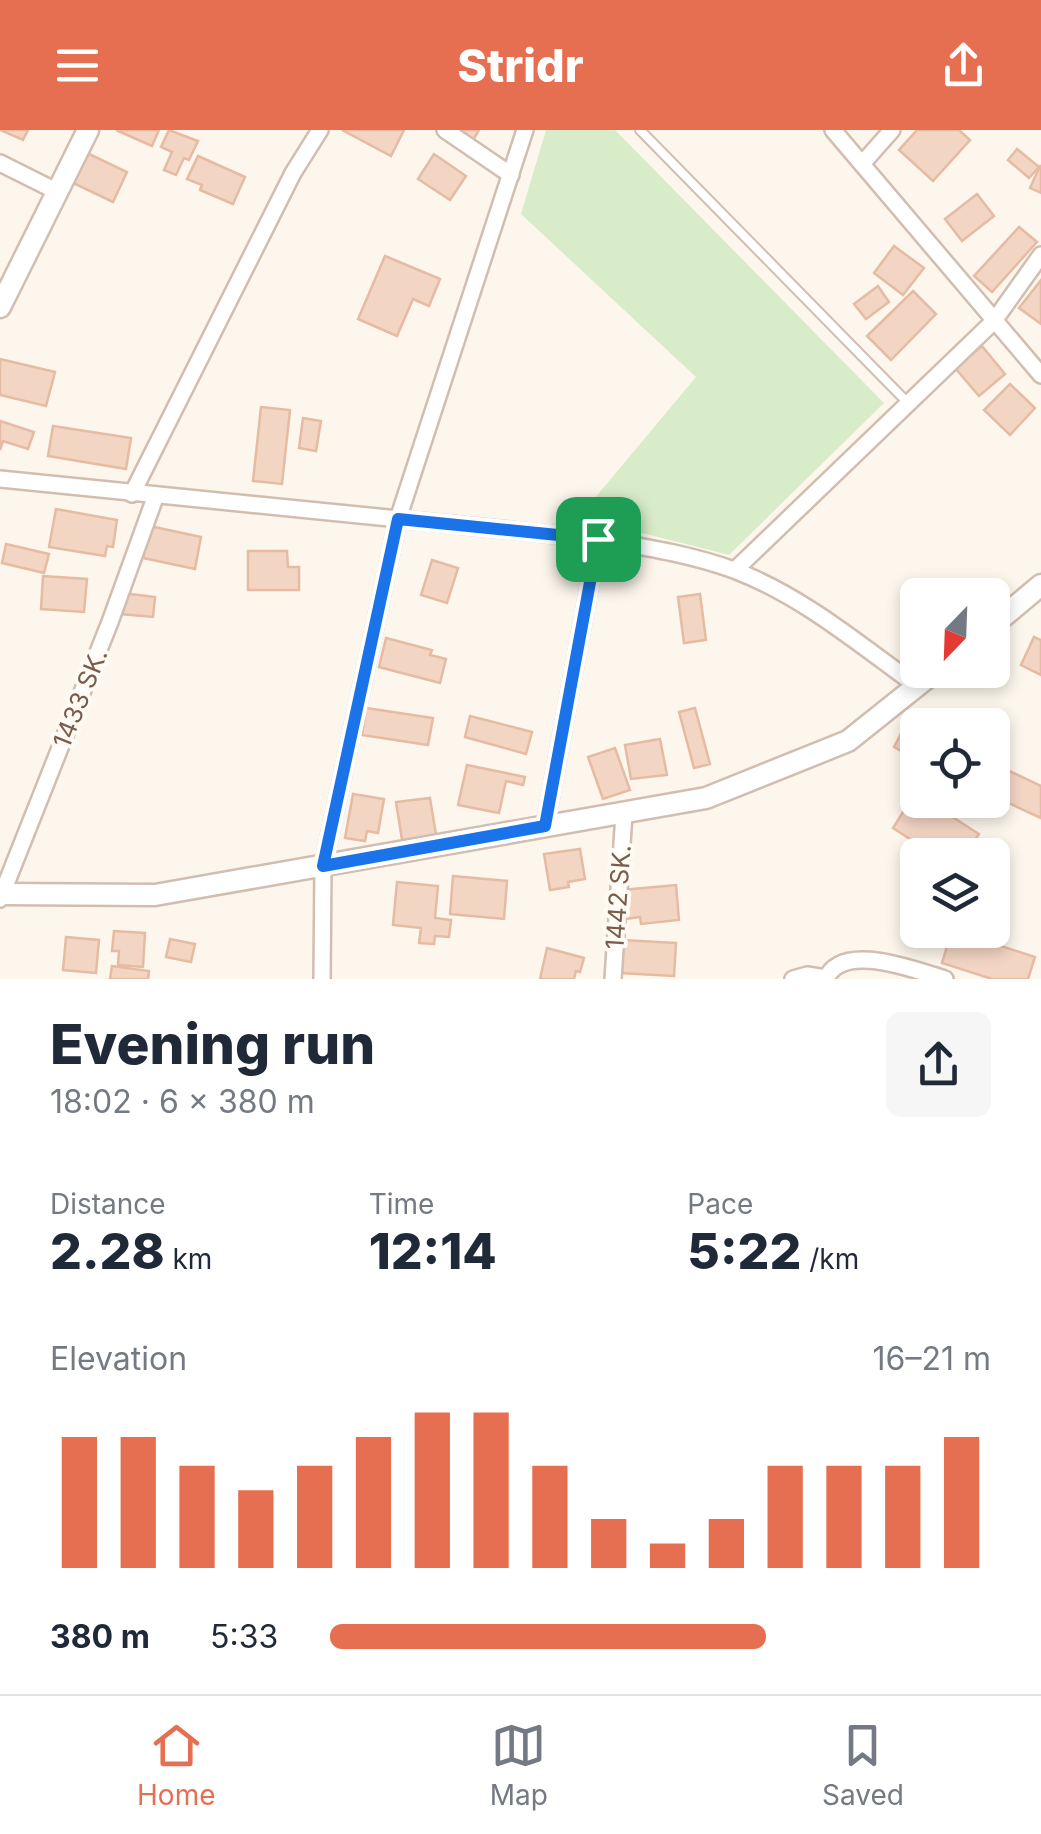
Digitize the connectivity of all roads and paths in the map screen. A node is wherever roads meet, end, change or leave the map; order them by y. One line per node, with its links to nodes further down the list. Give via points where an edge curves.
1 (88, 130): 11 (street)
2 (320, 130): 18 (street)
3 (445, 130): 10 (street)
4 (524, 130): 10 (street)
5 (640, 130): 16 (lane)
6 (833, 130): 9 (street)
7 (892, 130): 9 (street)
8 (0, 163): 11 (street)
9 (862, 164): 14 (street)
10 (510, 175): 20 (street)
11 (56, 191): 13 (street)
12 (1041, 255): 14 (street)
13 (0, 307)
14 (994, 321): 15 (street); 16 (street)
15 (1041, 375)
16 (908, 403): 22 (street)
17 (0, 479): 18 (street)
18 (132, 494): 19 (street)
19 (156, 495): 20 (street); 30 (street, 1433 SK.)
20 (398, 519): 21 (street); 29 (street)
21 (598, 539): 22 (street); 28 (street)
22 (735, 570): 25 (street, via 789,596)
23 (1041, 585): 24 (street)
24 (1010, 611)
25 (900, 674)
26 (914, 688): 27 (street, via 848,741 706,798)
27 (624, 814): 28 (street); 33 (street, 1442 SK.)
28 (545, 826): 29 (street)
29 (323, 866): 30 (street, via 155,896); 32 (street)
30 (0, 896)
31 (826, 978): 34 (street); 35 (street, via 836,964 853,958)
32 (322, 979)
33 (613, 979)
34 (793, 979)
35 (945, 979)

